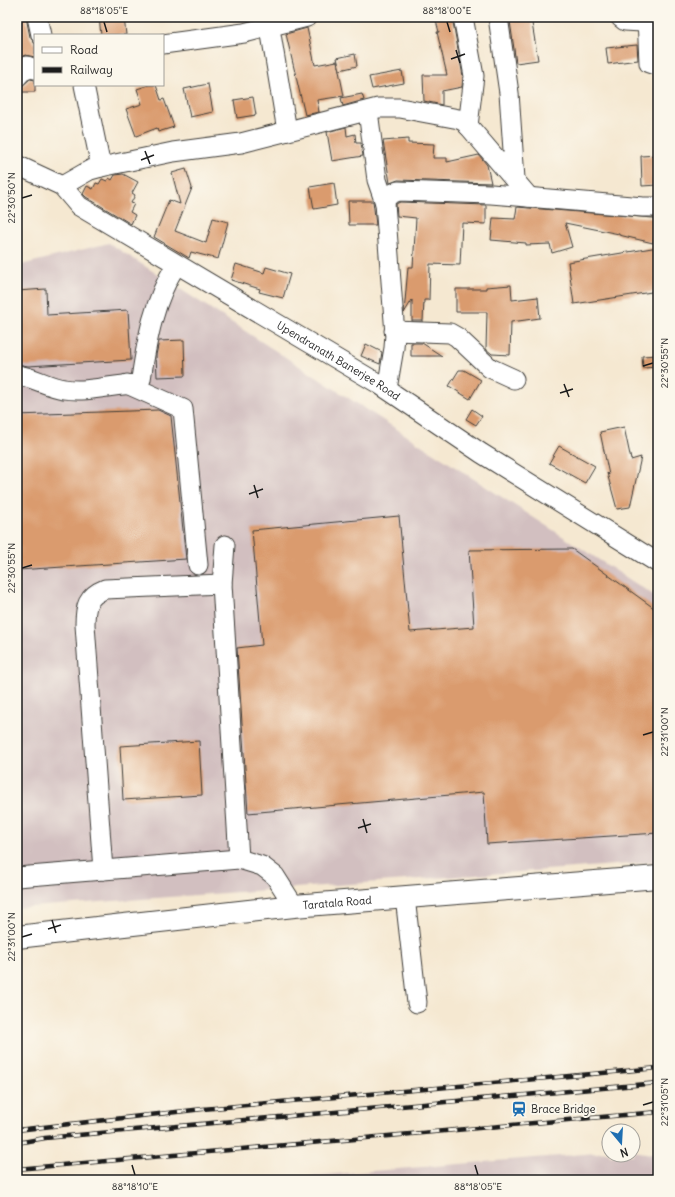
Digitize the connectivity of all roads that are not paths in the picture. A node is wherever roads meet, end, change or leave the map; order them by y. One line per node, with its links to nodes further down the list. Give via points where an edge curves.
1 (37, 17): 8 (street)
2 (307, 17): 7 (street)
3 (463, 17): 15 (street, via 474,76)
4 (498, 17): 19 (street, via 509,93)
5 (620, 17): 6 (street, via 625,21)
6 (651, 21): 10 (street, via 649,63)
7 (270, 28): 9 (street); 16 (street)
8 (41, 34)
9 (164, 44)
10 (658, 66)
11 (34, 69): 12 (street, via 27,66)
12 (17, 78)
13 (84, 86): 18 (street)
14 (368, 111): 15 (street, via 378,108 400,108 459,119); 16 (street); 22 (street, via 377,180)
15 (468, 126): 19 (street)
16 (287, 131): 18 (street, via 241,143 172,152)
17 (17, 165): 20 (street, Upendranath Banerjee Road)
18 (101, 166): 20 (street)
19 (515, 180): 21 (street)
20 (62, 186): 24 (street, Upendranath Banerjee Road, via 79,206)
21 (529, 197): 22 (street, via 398,191 387,196); 23 (street)
22 (386, 203): 25 (street)
23 (658, 207)
24 (176, 265): 28 (street, via 157,303 148,333 140,382); 29 (street, Upendranath Banerjee Road)
25 (394, 331): 27 (street, via 450,334 490,368); 29 (street, via 394,348)
26 (17, 375): 28 (street, via 64,389 102,389)
27 (514, 378)
28 (127, 384): 32 (street, via 182,409)
29 (387, 389): 31 (street, Upendranath Banerjee Road, via 481,453)
30 (225, 545): 33 (street)
31 (658, 563)
32 (198, 565)
33 (222, 584): 34 (street); 35 (street, via 105,589 96,592 85,611)
34 (239, 860): 35 (street); 39 (street, via 262,866 275,876)
35 (102, 870): 36 (street)
36 (17, 877)
37 (658, 877): 38 (main road, Taratala Road)
38 (405, 897): 39 (main road, Taratala Road); 41 (street)
39 (294, 906): 40 (main road, Taratala Road)
40 (17, 937)
41 (417, 1003)

